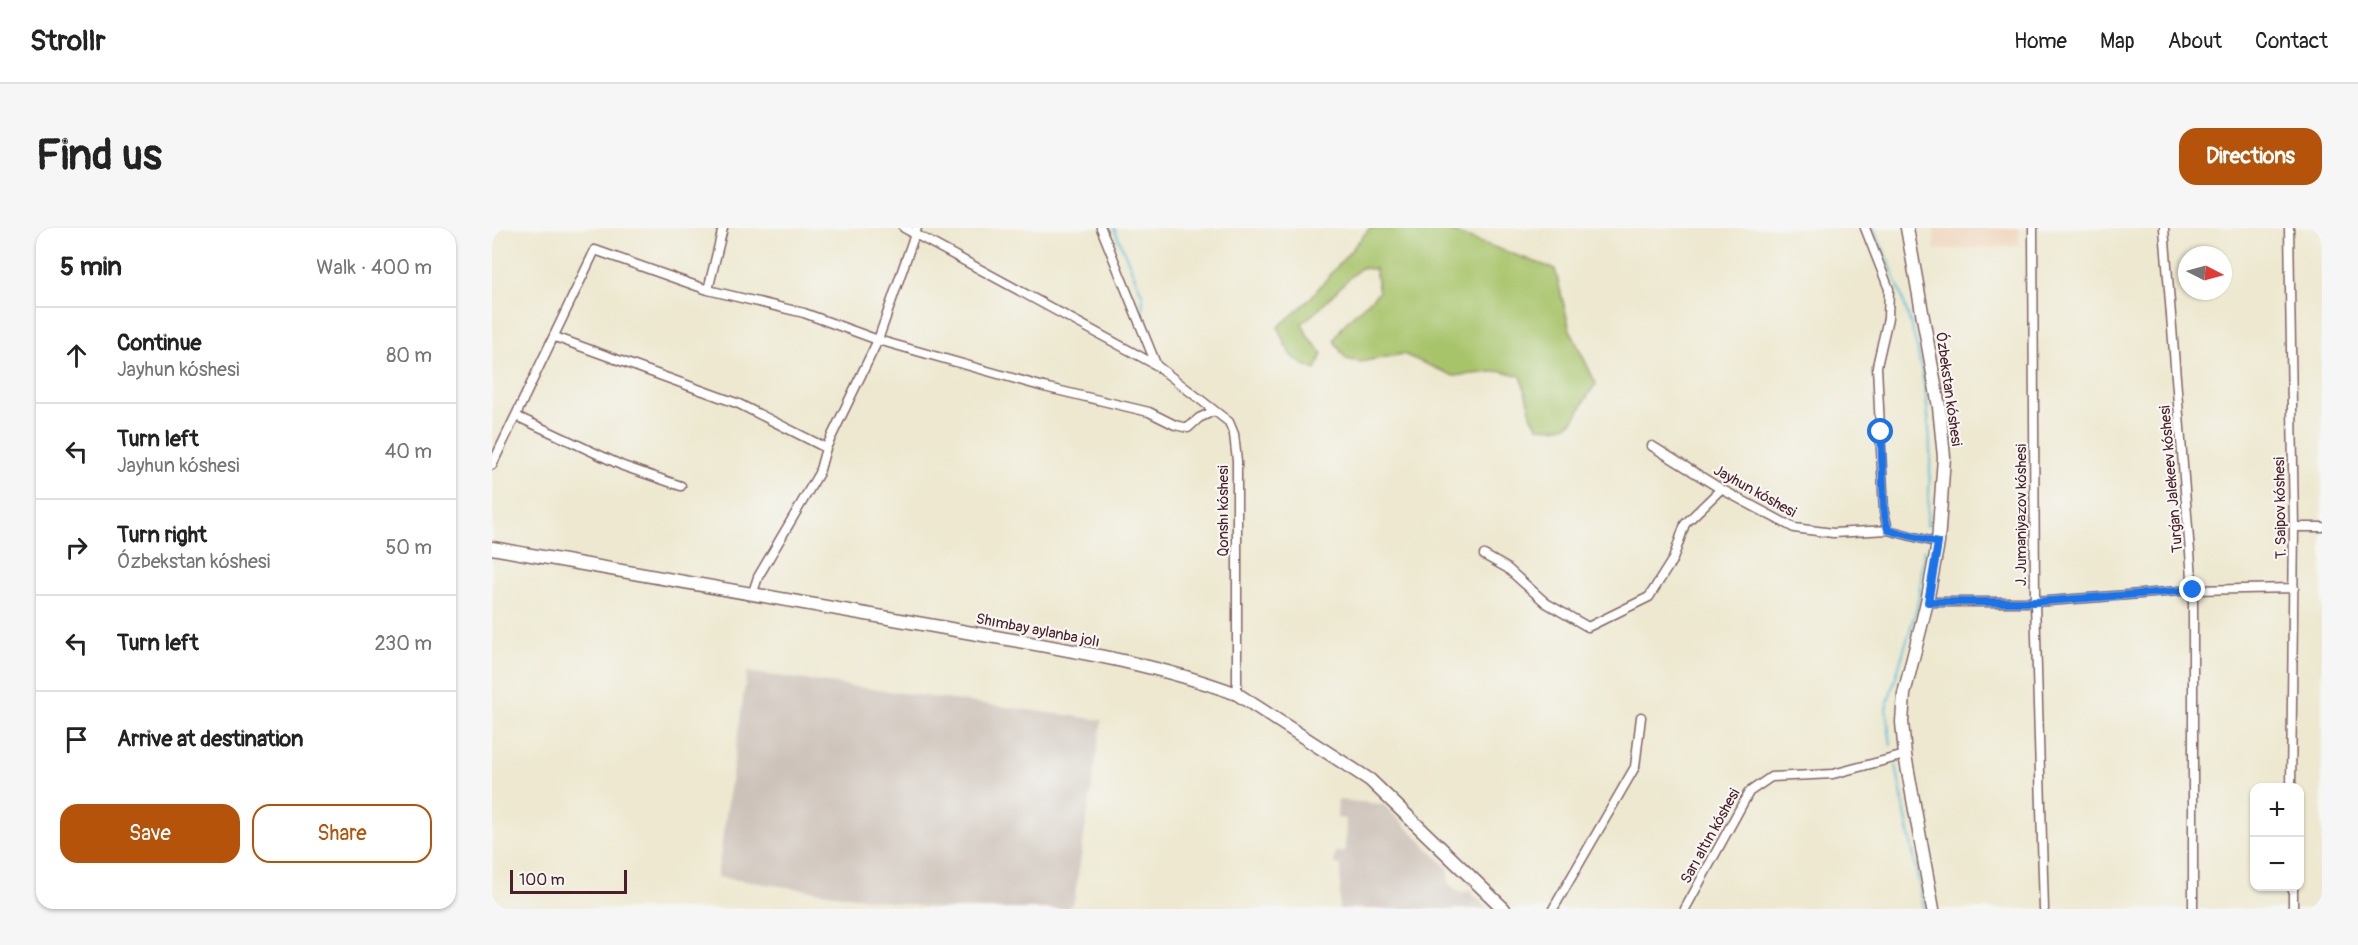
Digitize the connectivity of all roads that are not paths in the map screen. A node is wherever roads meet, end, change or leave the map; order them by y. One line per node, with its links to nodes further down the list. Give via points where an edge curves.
1 (723, 228): 10 (street)
2 (904, 228): 9 (street, Qonshı kóshesi)
3 (1101, 228): 13 (street, Qonshı kóshesi)
4 (1865, 228): 23 (street, via 1889,289 1888,318 1877,366)
5 (1907, 228): 24 (main road, Ózbekstan kóshesi, via 1944,457)
6 (2033, 228): 31 (street, J. Jumaniyazov kóshesi)
7 (2164, 228): 28 (street, Turǵan Jalekeev kóshesi)
8 (2289, 228): 21 (street, T. Saipov kóshesi)
9 (917, 230): 12 (street); 13 (street, Qonshı kóshesi)
10 (708, 290): 11 (street, via 595,250); 12 (street, via 804,313)
11 (555, 337): 15 (street); 17 (street, via 740,404)
12 (878, 340): 14 (street, via 1149,412 1182,427 1188,428); 17 (street)
13 (1156, 365): 14 (street, Qonshı kóshesi)
14 (1214, 411): 32 (street, Qonshı kóshesi, via 1229,422 1237,461)
15 (516, 416): 18 (street); 19 (street, via 623,466)
16 (1652, 446): 20 (street, Jayhun kóshesi)
17 (826, 448): 29 (street, via 819,473)
18 (492, 465)
19 (681, 486)
20 (1721, 489): 23 (street, Jayhun kóshesi, via 1794,528 1833,533); 26 (street, via 1685,524 1673,560 1649,597 1588,627 1546,603 1507,568)
21 (2294, 527): 22 (street); 27 (street, T. Saipov kóshesi)
22 (2322, 527)
23 (1888, 530): 24 (street, Jayhun kóshesi)
24 (1938, 543): 30 (main road, Ózbekstan kóshesi)
25 (492, 548): 29 (main road, Shımbay aylanba jolı)
26 (1484, 555)
27 (2294, 588): 28 (street); 35 (street, T. Saipov kóshesi)
28 (2193, 590): 31 (street); 42 (street, Turǵan Jalekeev kóshesi)
29 (753, 592): 32 (main road, Shımbay aylanba jolı, via 1118,661)
30 (1928, 602): 31 (street); 34 (main road, Ózbekstan kóshesi, via 1904,694)
31 (2035, 602): 41 (street, J. Jumaniyazov kóshesi)
32 (1237, 694): 37 (main road, Shımbay aylanba jolı, via 1370,780)
33 (1641, 717): 38 (street, via 1635,767)
34 (1905, 755): 39 (street, Sarı altın kóshesi, via 1833,774 1771,777 1749,792); 40 (main road, Ózbekstan kóshesi)
35 (2291, 783)
36 (2293, 891): 43 (street)
37 (1504, 909)
38 (1553, 909)
39 (1685, 909)
40 (1934, 909)
41 (2043, 909)
42 (2193, 909)
43 (2293, 909)

